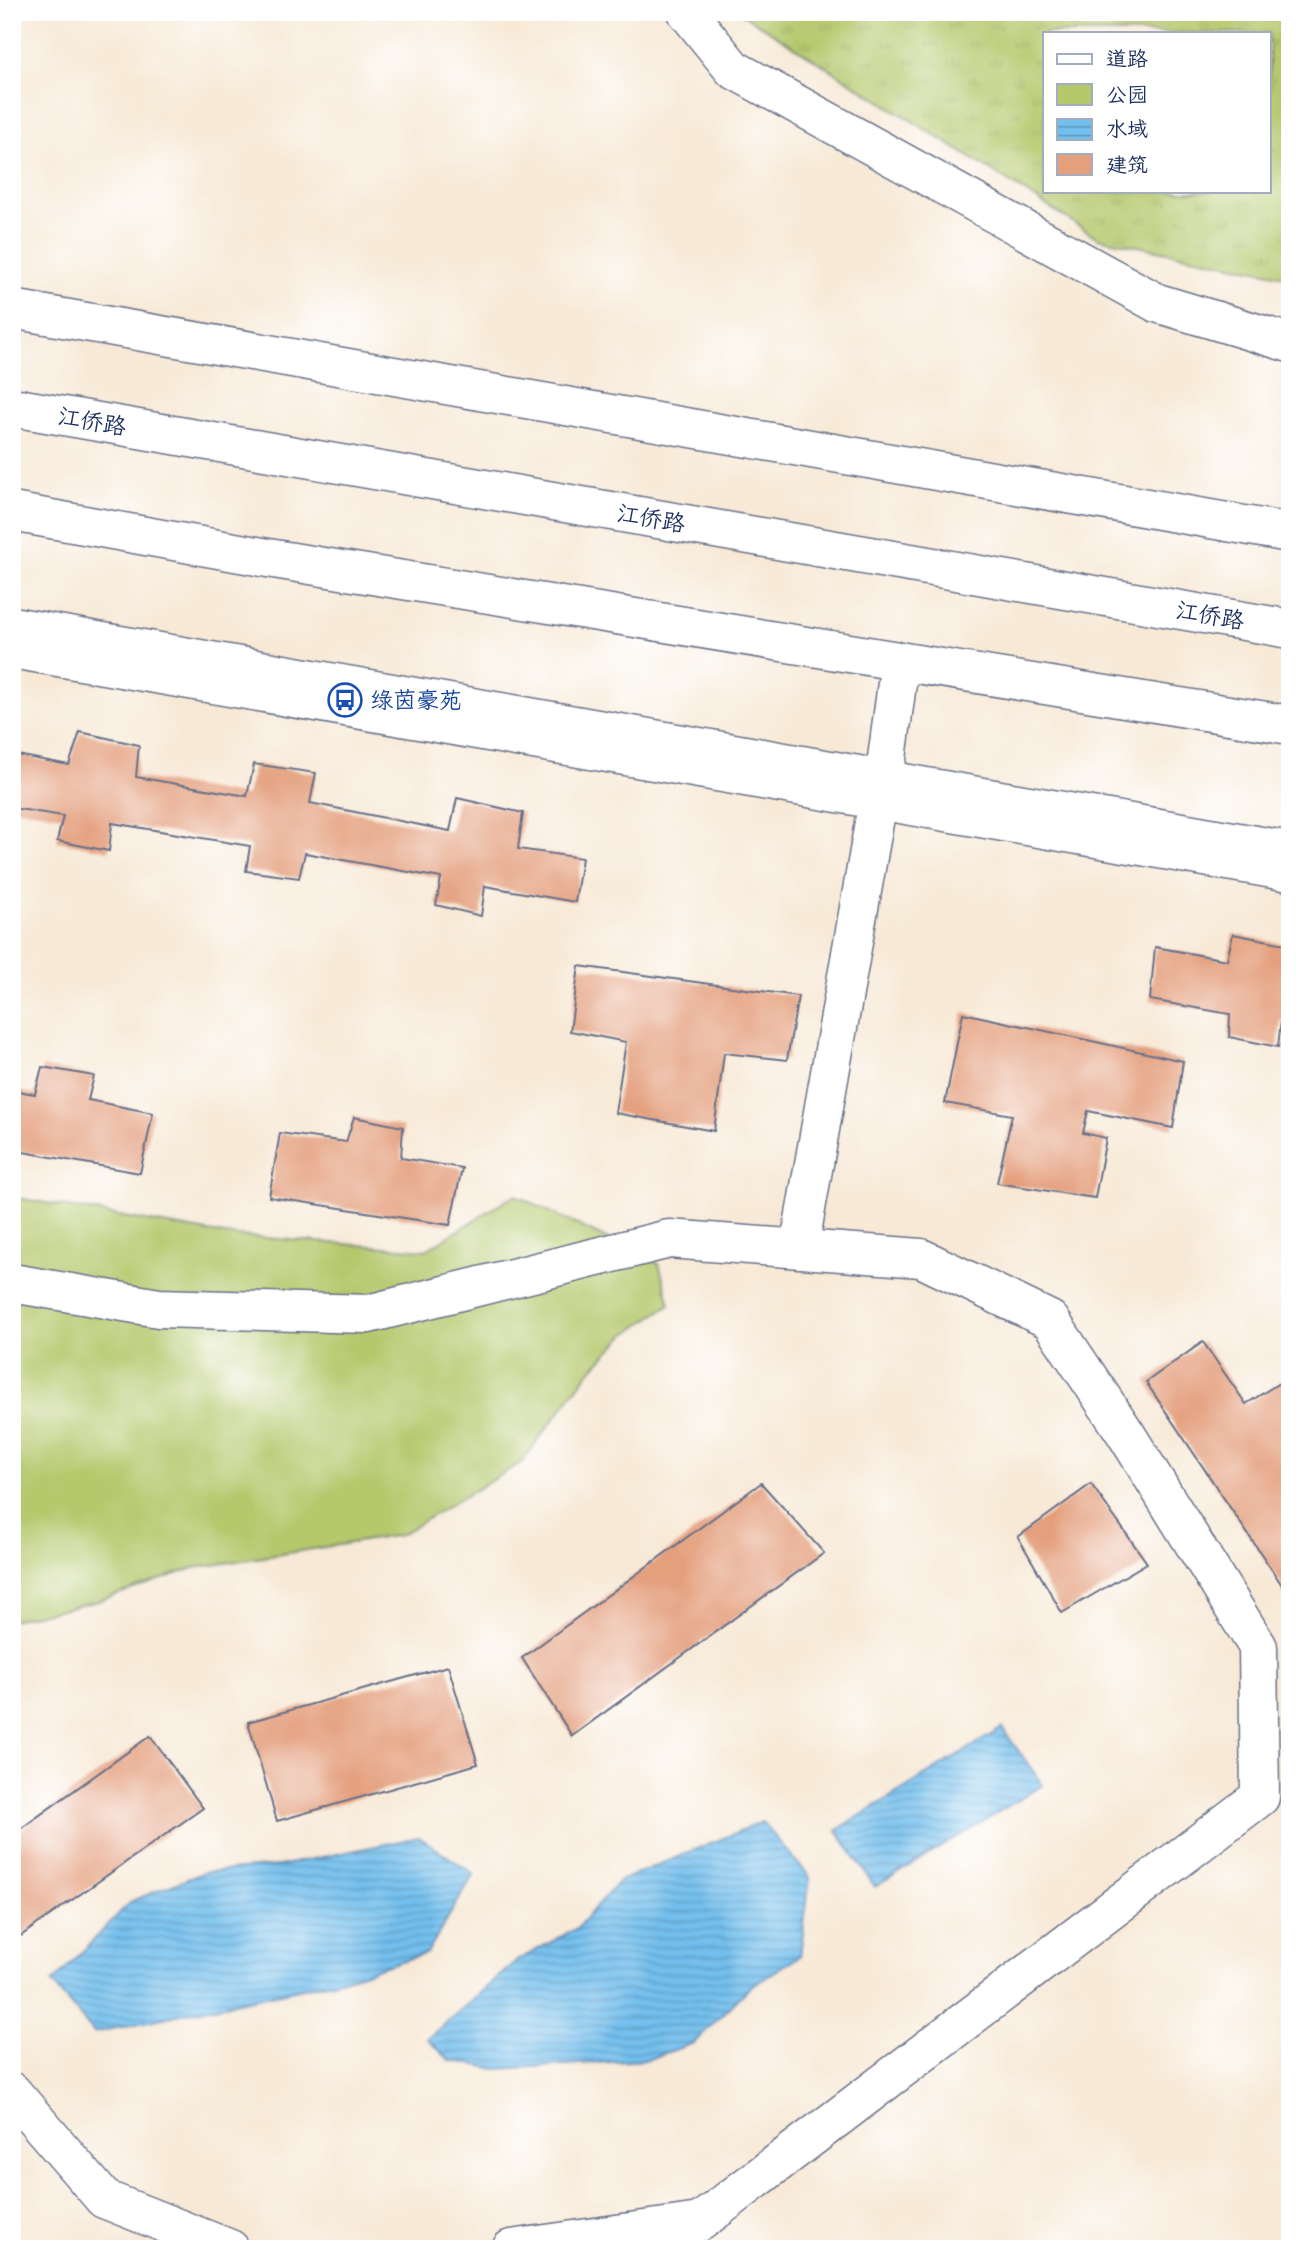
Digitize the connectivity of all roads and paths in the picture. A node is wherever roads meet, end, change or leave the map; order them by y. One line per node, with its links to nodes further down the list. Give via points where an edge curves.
1 (687, 12): 3 (street, via 733,69 1133,290 1157,303)
2 (12, 309): 6 (street)
3 (1290, 343)
4 (12, 407): 8 (street, 江侨路)
5 (12, 512): 10 (street)
6 (1290, 533)
7 (12, 626): 12 (street)
8 (1290, 629)
9 (12, 649): 12 (street)
10 (900, 661): 11 (street); 12 (street)
11 (1290, 725)
12 (881, 791): 13 (street); 14 (street); 15 (street)
13 (1290, 851)
14 (1290, 872)
15 (799, 1249): 16 (street, via 669,1239 368,1314 159,1308); 17 (street, via 920,1258 1050,1320 1258,1647)
16 (12, 1283)
17 (1275, 1801): 20 (street, via 700,2222)
18 (12, 2092): 19 (street, via 104,2199)
19 (230, 2249)
20 (511, 2249)

